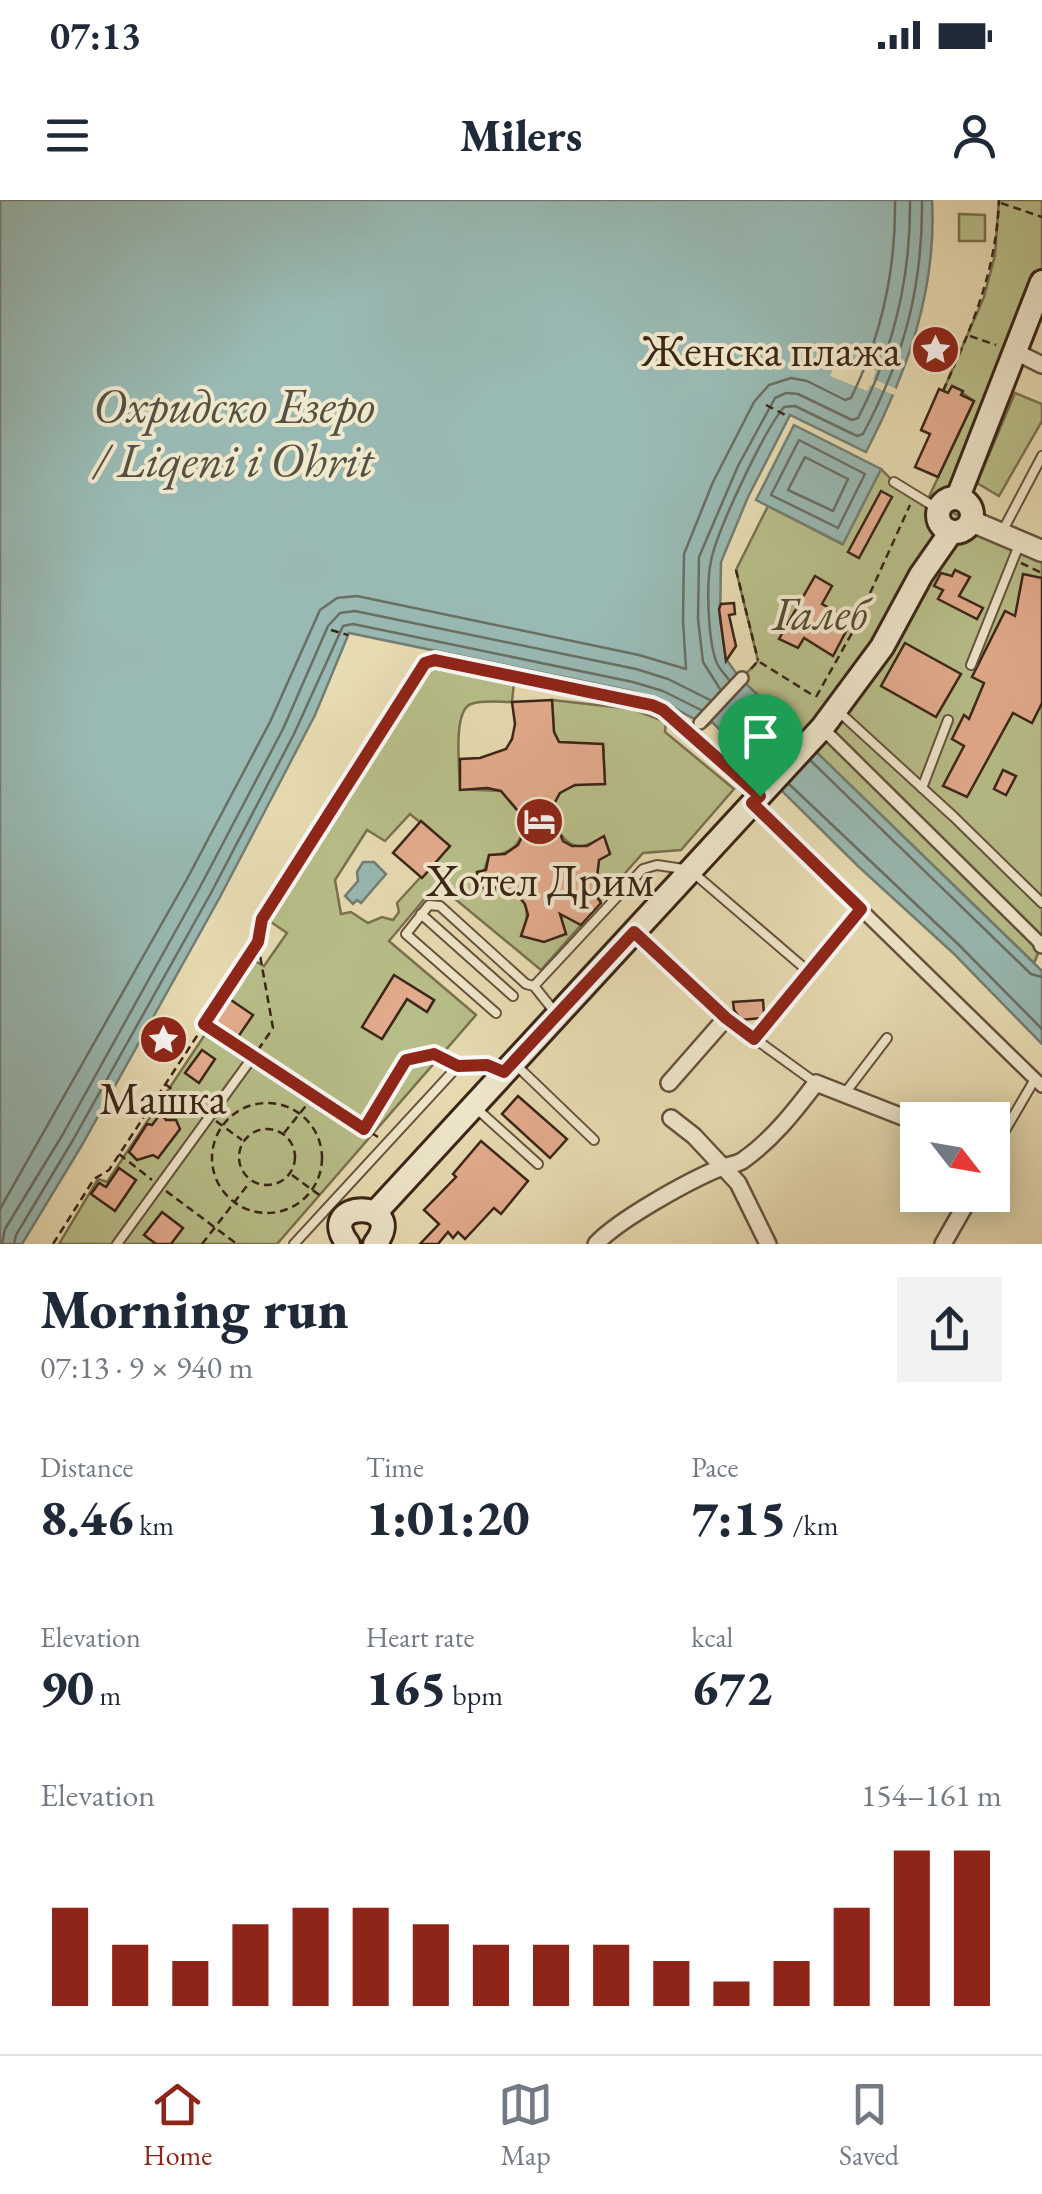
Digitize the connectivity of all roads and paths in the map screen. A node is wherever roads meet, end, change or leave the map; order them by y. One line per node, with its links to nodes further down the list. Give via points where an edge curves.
1 (1000, 201): 2 (path); 4 (path, via 995,255)
2 (1042, 217)
3 (1042, 282): 5 (main road)
4 (968, 335): 5 (path); 7 (path)
5 (1016, 352): 6 (street); 13 (main road)
6 (1042, 364)
7 (943, 391)
8 (766, 405): 9 (path)
9 (789, 416)
10 (1042, 456): 14 (lane)
11 (894, 482): 12 (lane)
12 (915, 495): 13 (lane); 22 (path)
13 (951, 516): 14 (street); 23 (main road, via 882,647)
14 (1012, 537): 15 (street); 20 (lane)
15 (1042, 552)
16 (736, 570): 19 (path)
17 (331, 630): 18 (path)
18 (348, 636)
19 (758, 661): 21 (path); 22 (path)
20 (972, 665)
21 (742, 678): 25 (street)
22 (816, 697): 23 (path)
23 (829, 719): 26 (lane); 27 (main road); 34 (street)
24 (948, 720): 26 (lane)
25 (700, 723)
26 (922, 788): 29 (lane)
27 (756, 799): 28 (main road); 30 (street); 33 (path, via 652,705 431,660 262,919)
28 (690, 870): 32 (main road); 35 (lane); 36 (lane, via 656,864 643,869)
29 (1042, 903)
30 (861, 909): 35 (lane); 47 (street)
31 (422, 914): 36 (lane, via 434,903 440,906); 37 (lane); 38 (lane, via 406,934 410,940)
32 (634, 932): 39 (main road); 40 (lane)
33 (258, 942): 41 (path); 44 (path, via 274,1028)
34 (1042, 945)
35 (809, 972): 43 (lane)
36 (534, 986): 39 (lane)
37 (514, 996)
38 (496, 1012)
39 (558, 1015): 46 (main road)
40 (726, 1018): 43 (lane); 48 (street)
41 (204, 1024): 44 (path); 61 (path)
42 (887, 1038): 50 (lane)
43 (754, 1039): 49 (lane)
44 (252, 1058): 51 (path); 66 (lane)
45 (458, 1066): 46 (lane); 57 (path, via 434,1054 406,1060); 60 (lane)
46 (509, 1067): 52 (main road); 59 (lane)
47 (1038, 1082): 56 (lane)
48 (669, 1083)
49 (816, 1083): 50 (street); 63 (street, via 785,1124 739,1163)
50 (845, 1093): 54 (street)
51 (313, 1097): 53 (path); 57 (path)
52 (474, 1106): 62 (lane); 71 (main road)
53 (300, 1113): 58 (path); 67 (path, via 322,1148 322,1170); 68 (path, via 259,1102 222,1125 211,1157)
54 (900, 1116)
55 (670, 1118): 63 (street)
56 (1010, 1126)
57 (364, 1129): 60 (path)
58 (283, 1134): 64 (path, via 295,1160); 65 (path, via 269,1129 243,1141 238,1155)
59 (594, 1140)
60 (388, 1143): 69 (lane)
61 (119, 1154): 66 (path); 73 (path, via 94,1179)
62 (538, 1164)
63 (723, 1167): 80 (street, via 610,1228); 81 (street)
64 (290, 1174): 65 (path, via 264,1186); 67 (path)
65 (250, 1181): 68 (path)
66 (160, 1186): 72 (path); 74 (lane)
67 (312, 1190): 68 (path, via 285,1211 268,1214); 69 (path)
68 (234, 1203): 72 (path)
69 (332, 1204): 77 (lane)
70 (961, 1212): 82 (street)
71 (375, 1213): 78 (main road, via 349,1212 341,1231); 79 (main road, via 382,1230)
72 (215, 1227): 75 (path); 76 (path)
73 (53, 1244)
74 (118, 1244)
75 (202, 1244)
76 (237, 1244)
77 (294, 1244)
78 (347, 1244)
79 (377, 1244)
80 (596, 1244)
81 (768, 1244)
82 (943, 1244)

